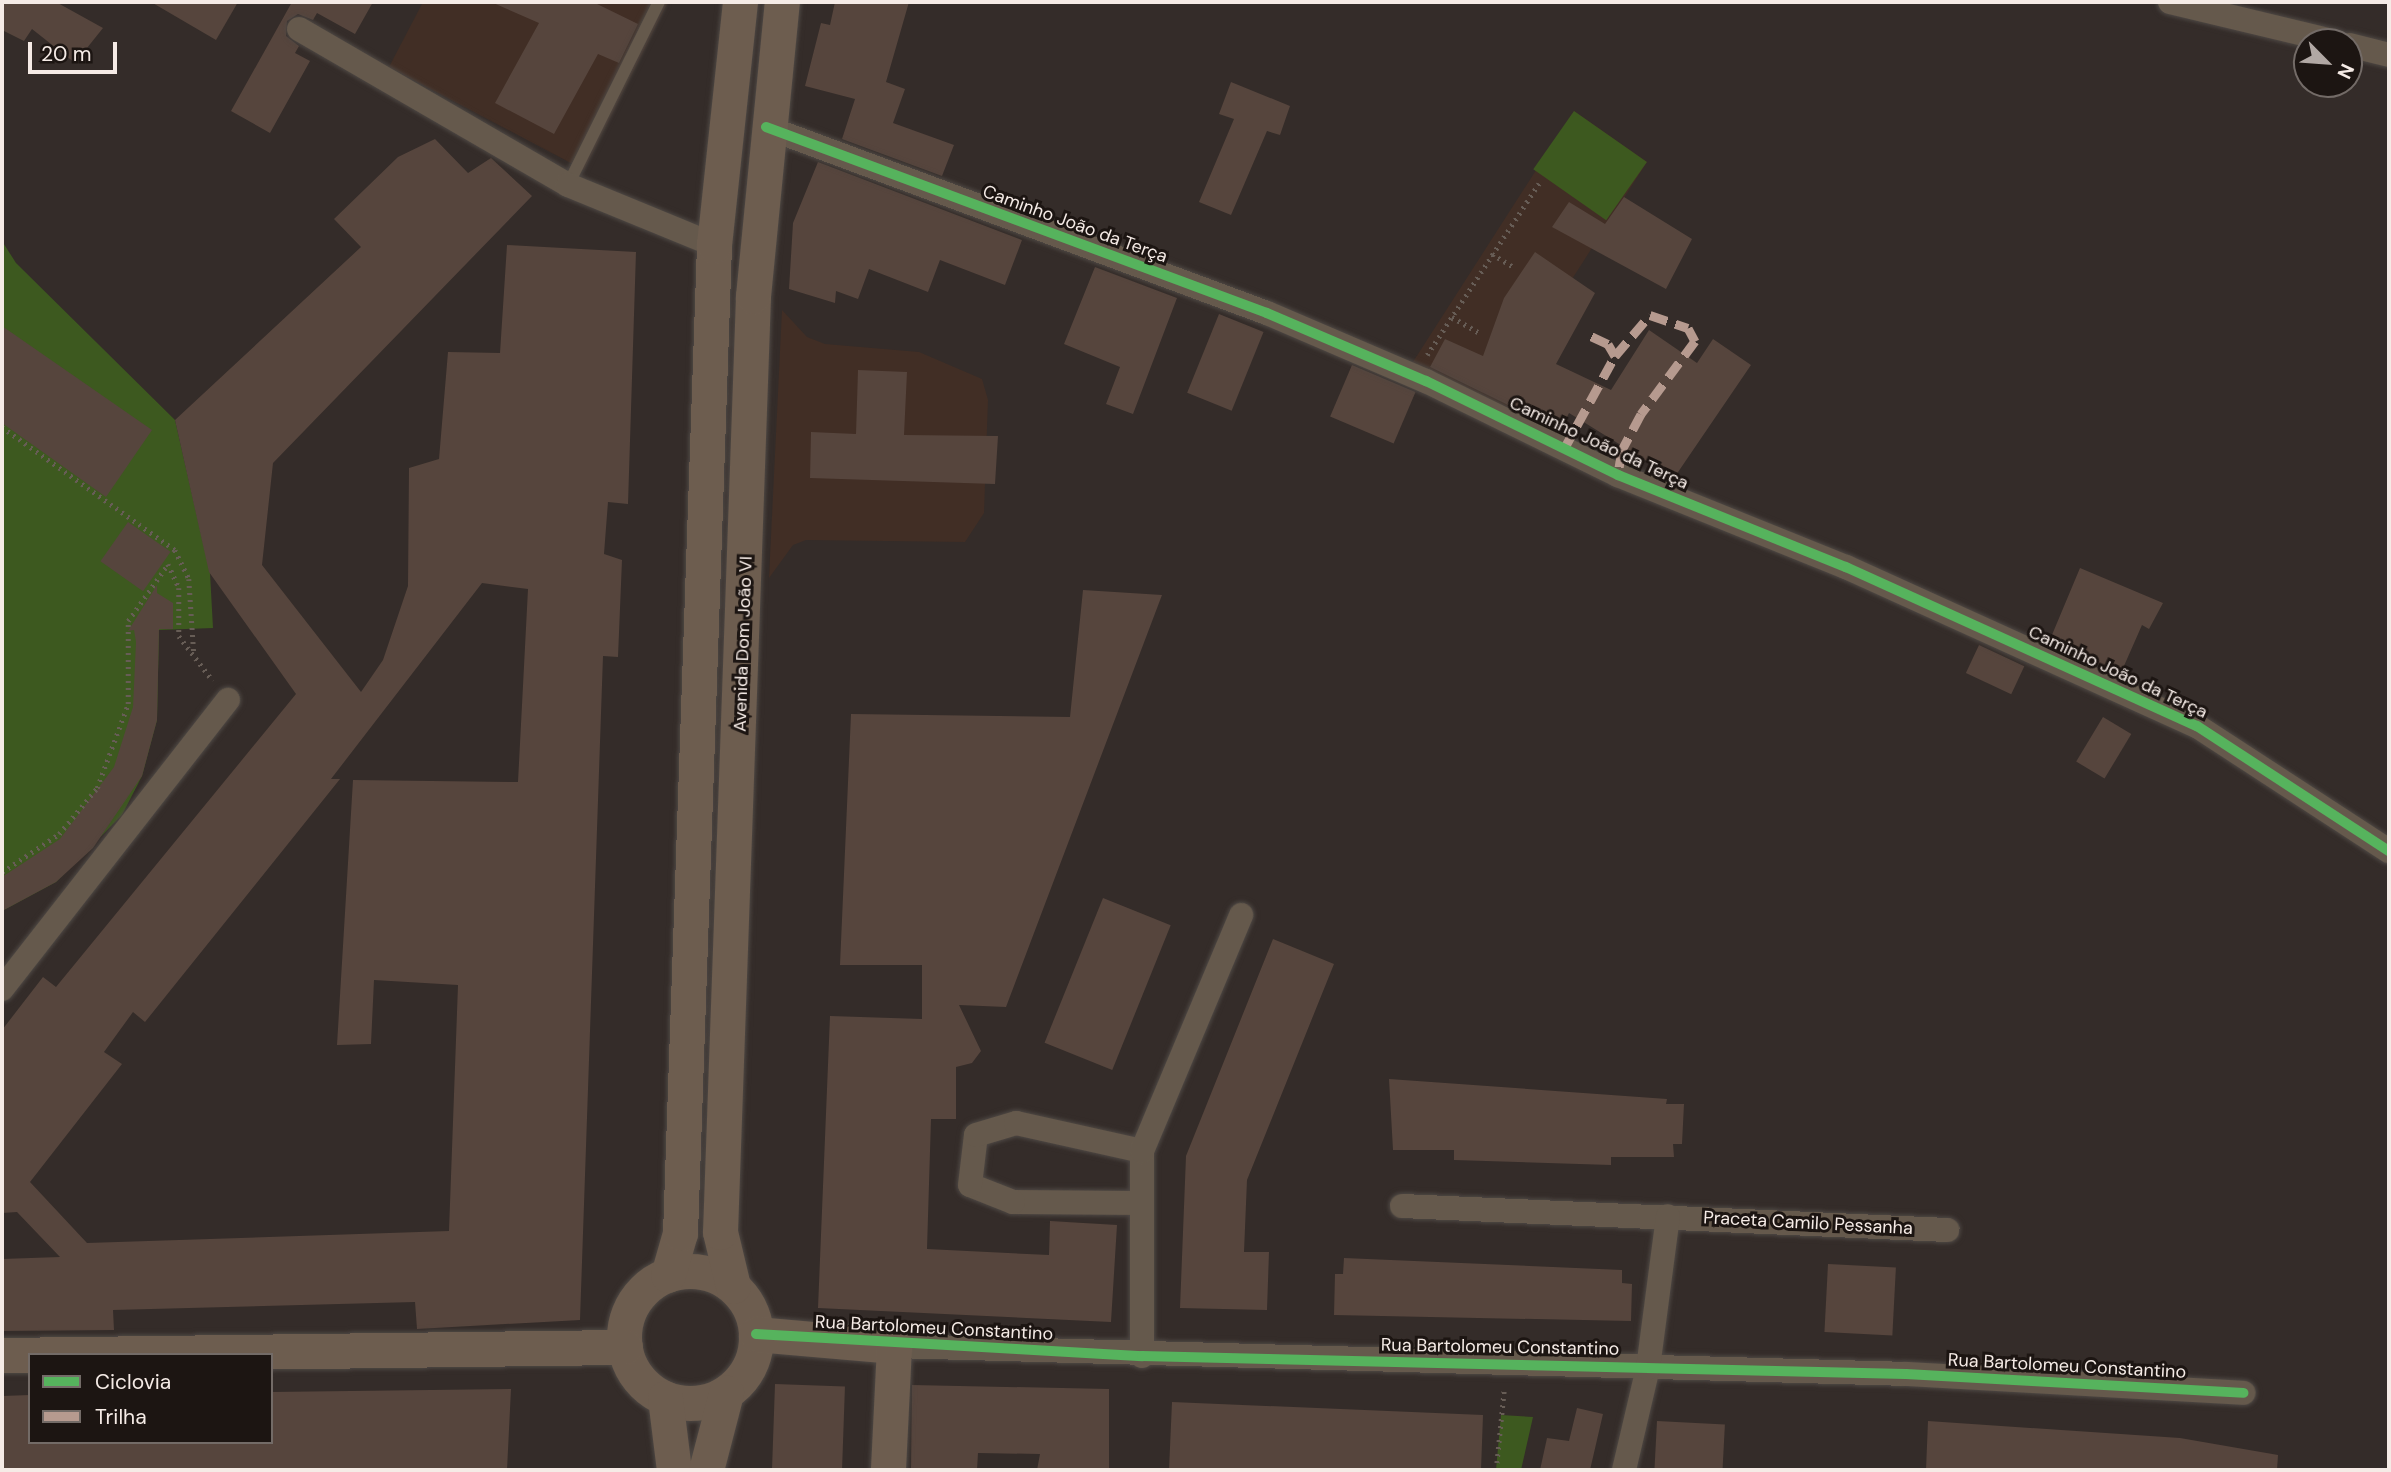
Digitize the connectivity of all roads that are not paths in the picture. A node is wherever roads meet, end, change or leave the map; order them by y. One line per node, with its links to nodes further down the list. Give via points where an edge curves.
1 (659, 2): 10 (lane)
2 (740, 2): 11 (main road)
3 (782, 2): 9 (main road, Avenida Dom João VI)
4 (2170, 2): 6 (street)
5 (299, 29): 10 (street)
6 (2293, 32)
7 (2363, 48): 8 (street)
8 (2389, 55)
9 (766, 127): 13 (street, Caminho João da Terça, via 1266,313 1414,376 1618,475 1846,567 2197,726); 22 (main road, Avenida Dom João VI, via 753,296 720,1232)
10 (568, 186): 11 (street)
11 (713, 245): 21 (main road, via 680,1233)
12 (228, 700): 15 (street)
13 (2389, 851)
14 (1241, 915): 16 (street)
15 (2, 989)
16 (1143, 1151): 17 (street); 17 (street, via 1016,1123 976,1135 970,1185 1013,1202)
17 (1142, 1203): 29 (street)
18 (1402, 1206): 19 (street, Praceta Camilo Pessanha)
19 (1668, 1216): 20 (street, Praceta Camilo Pessanha); 30 (street)
20 (1947, 1230)
21 (668, 1275): 22 (main road, via 698,1271); 25 (main road, via 633,1305)
22 (733, 1286): 23 (main road, via 749,1308)
23 (757, 1334): 24 (main road, Rua Bartolomeu Constantino); 31 (main road, via 754,1357)
24 (894, 1346): 29 (street, Rua Bartolomeu Constantino); 36 (main road)
25 (625, 1347): 26 (main road); 33 (main road, via 639,1377)
26 (158, 1353)
27 (2, 1355): 28 (main road)
28 (28, 1355)
29 (1142, 1356): 30 (street, Rua Bartolomeu Constantino)
30 (1648, 1368): 32 (street, Rua Bartolomeu Constantino); 37 (street)
31 (726, 1392): 33 (main road, via 707,1401); 35 (main road)
32 (2243, 1393)
33 (665, 1398): 34 (main road)
34 (674, 1470)
35 (706, 1470)
36 (888, 1470)
37 (1623, 1470)

